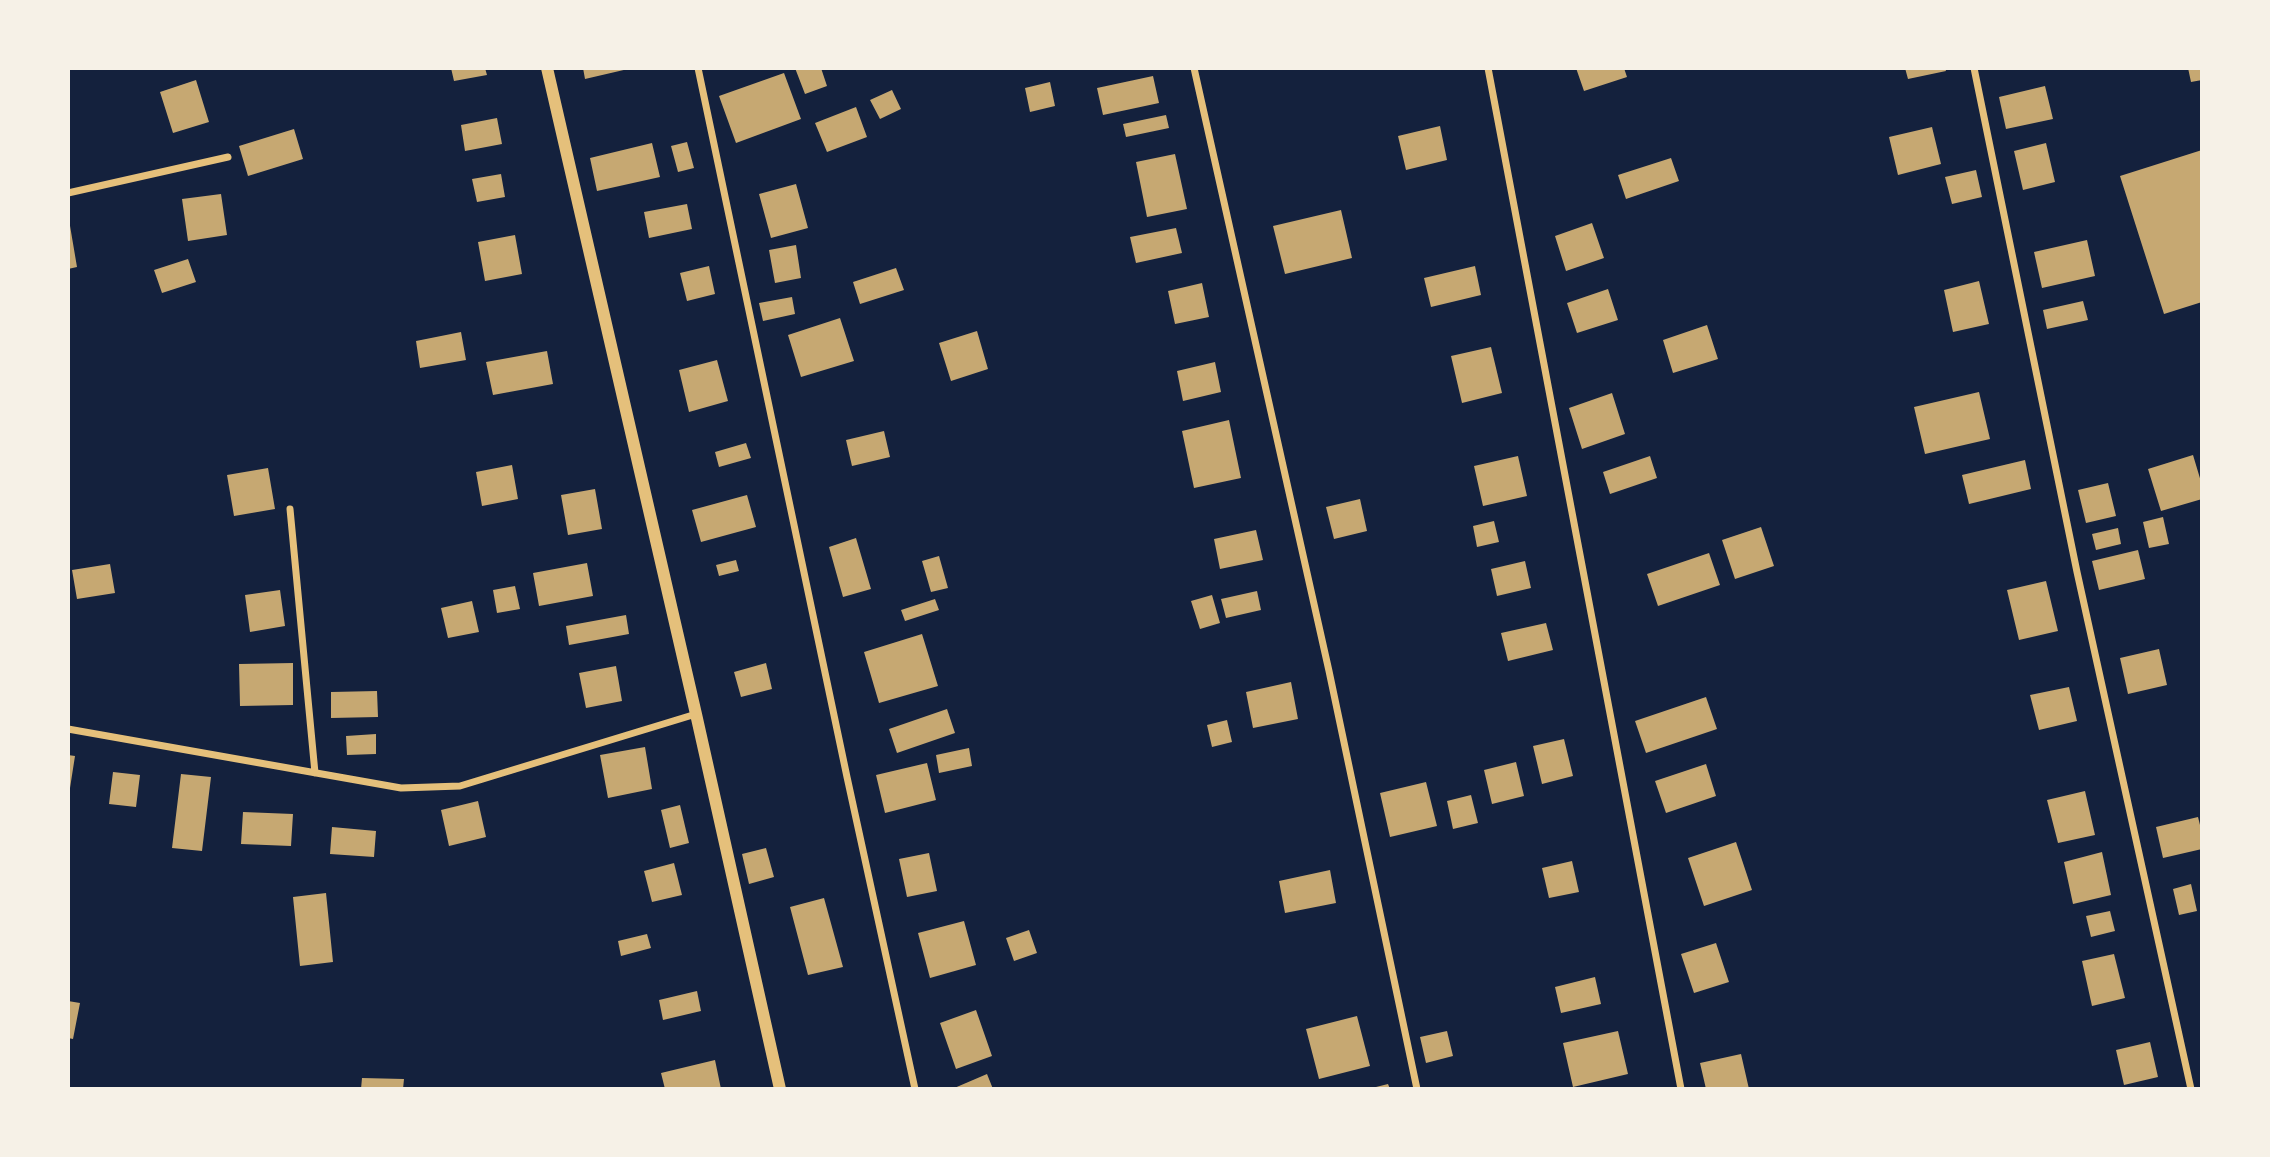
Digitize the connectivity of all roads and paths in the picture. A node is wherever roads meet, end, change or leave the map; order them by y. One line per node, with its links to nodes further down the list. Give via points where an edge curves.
1 (547, 68): 9 (street)
2 (698, 68): 13 (street)
3 (1194, 68): 14 (street)
4 (1488, 68): 15 (street)
5 (1974, 68): 16 (street, via 2077,572)
6 (228, 157): 7 (street)
7 (68, 193)
8 (290, 509): 11 (street)
9 (696, 714): 11 (street, via 460,786 401,788); 12 (street)
10 (68, 729): 11 (street)
11 (315, 773)
12 (780, 1089)
13 (915, 1089)
14 (1417, 1089)
15 (1681, 1089)
16 (2191, 1089)

